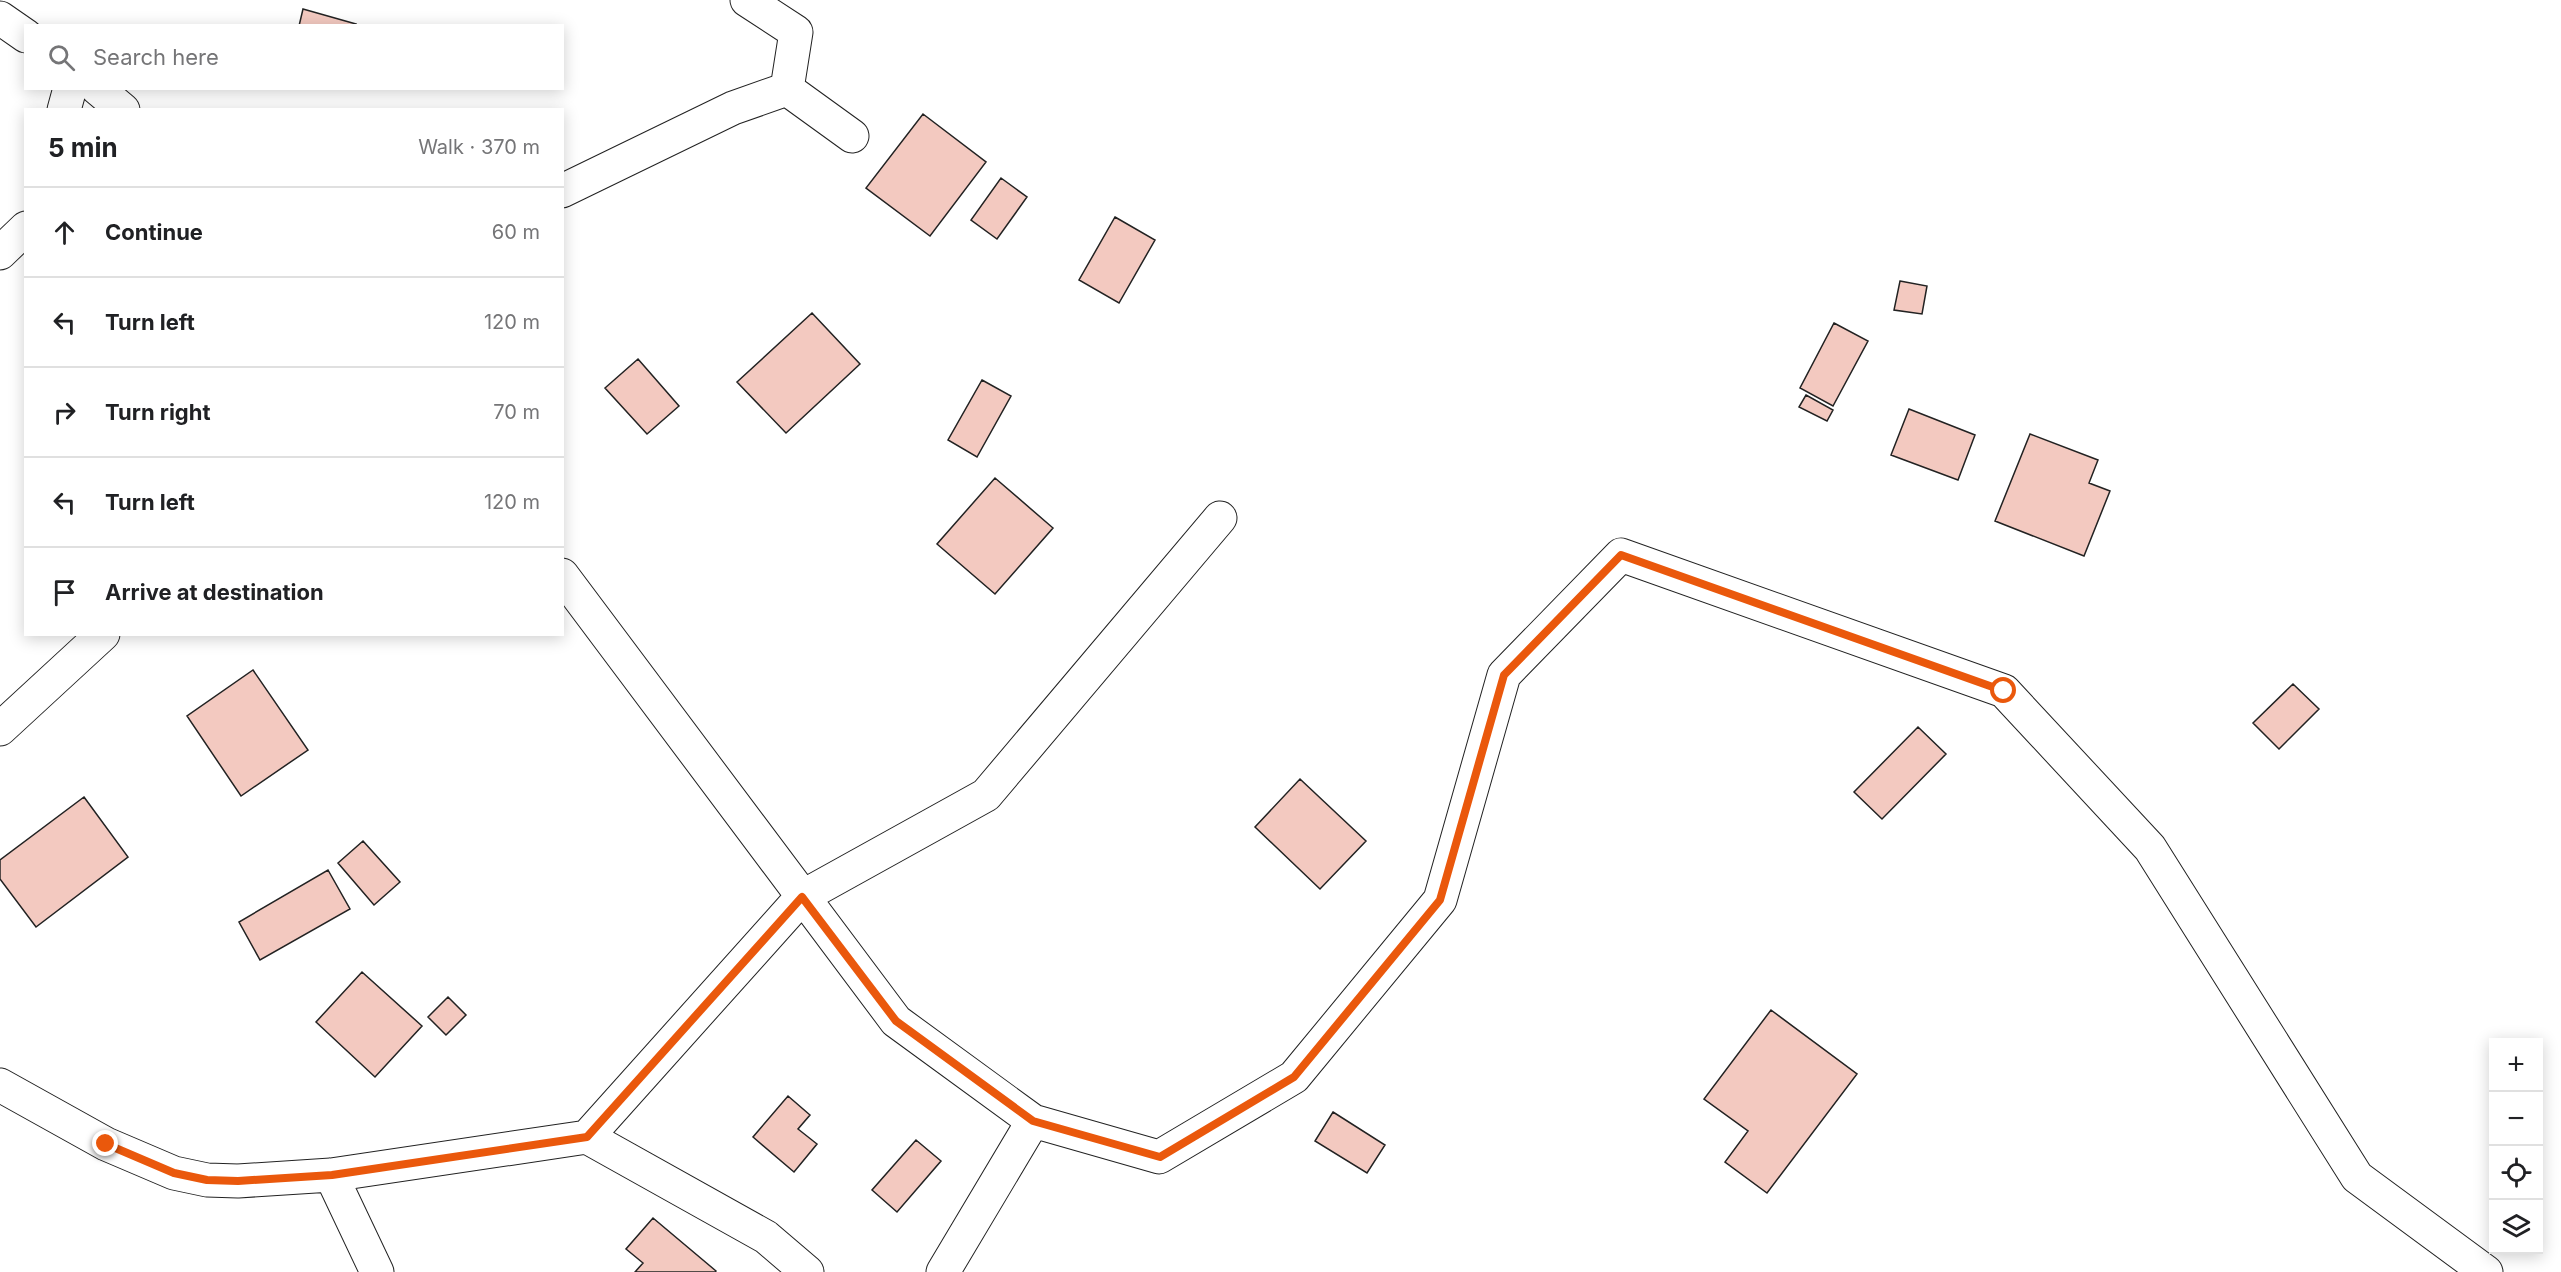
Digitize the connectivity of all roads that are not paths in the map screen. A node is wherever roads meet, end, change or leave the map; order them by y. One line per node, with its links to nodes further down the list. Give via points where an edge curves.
1 (747, 0): 4 (street, via 796,32)
2 (0, 18): 3 (street)
3 (24, 35)
4 (787, 88): 9 (street); 10 (street, via 733,108)
5 (69, 90): 7 (street)
6 (99, 90): 8 (street)
7 (65, 108)
8 (121, 108)
9 (852, 136)
10 (564, 190)
11 (24, 230): 12 (street)
12 (0, 253)
13 (1220, 518): 17 (street, via 986,795)
14 (564, 578): 17 (street)
15 (101, 636): 16 (street)
16 (0, 729)
17 (802, 897): 19 (street, via 896,1021); 20 (street)
18 (0, 1085): 21 (street, via 106,1144 174,1173 238,1181)
19 (1033, 1121): 24 (street); 25 (street, via 1160,1157 1294,1077 1440,900 1504,675 1621,555 2004,691 2150,848 2357,1177)
20 (587, 1137): 21 (street); 23 (street, via 766,1237)
21 (332, 1175): 22 (street)
22 (377, 1272)
23 (807, 1272)
24 (943, 1272)
25 (2486, 1272)

